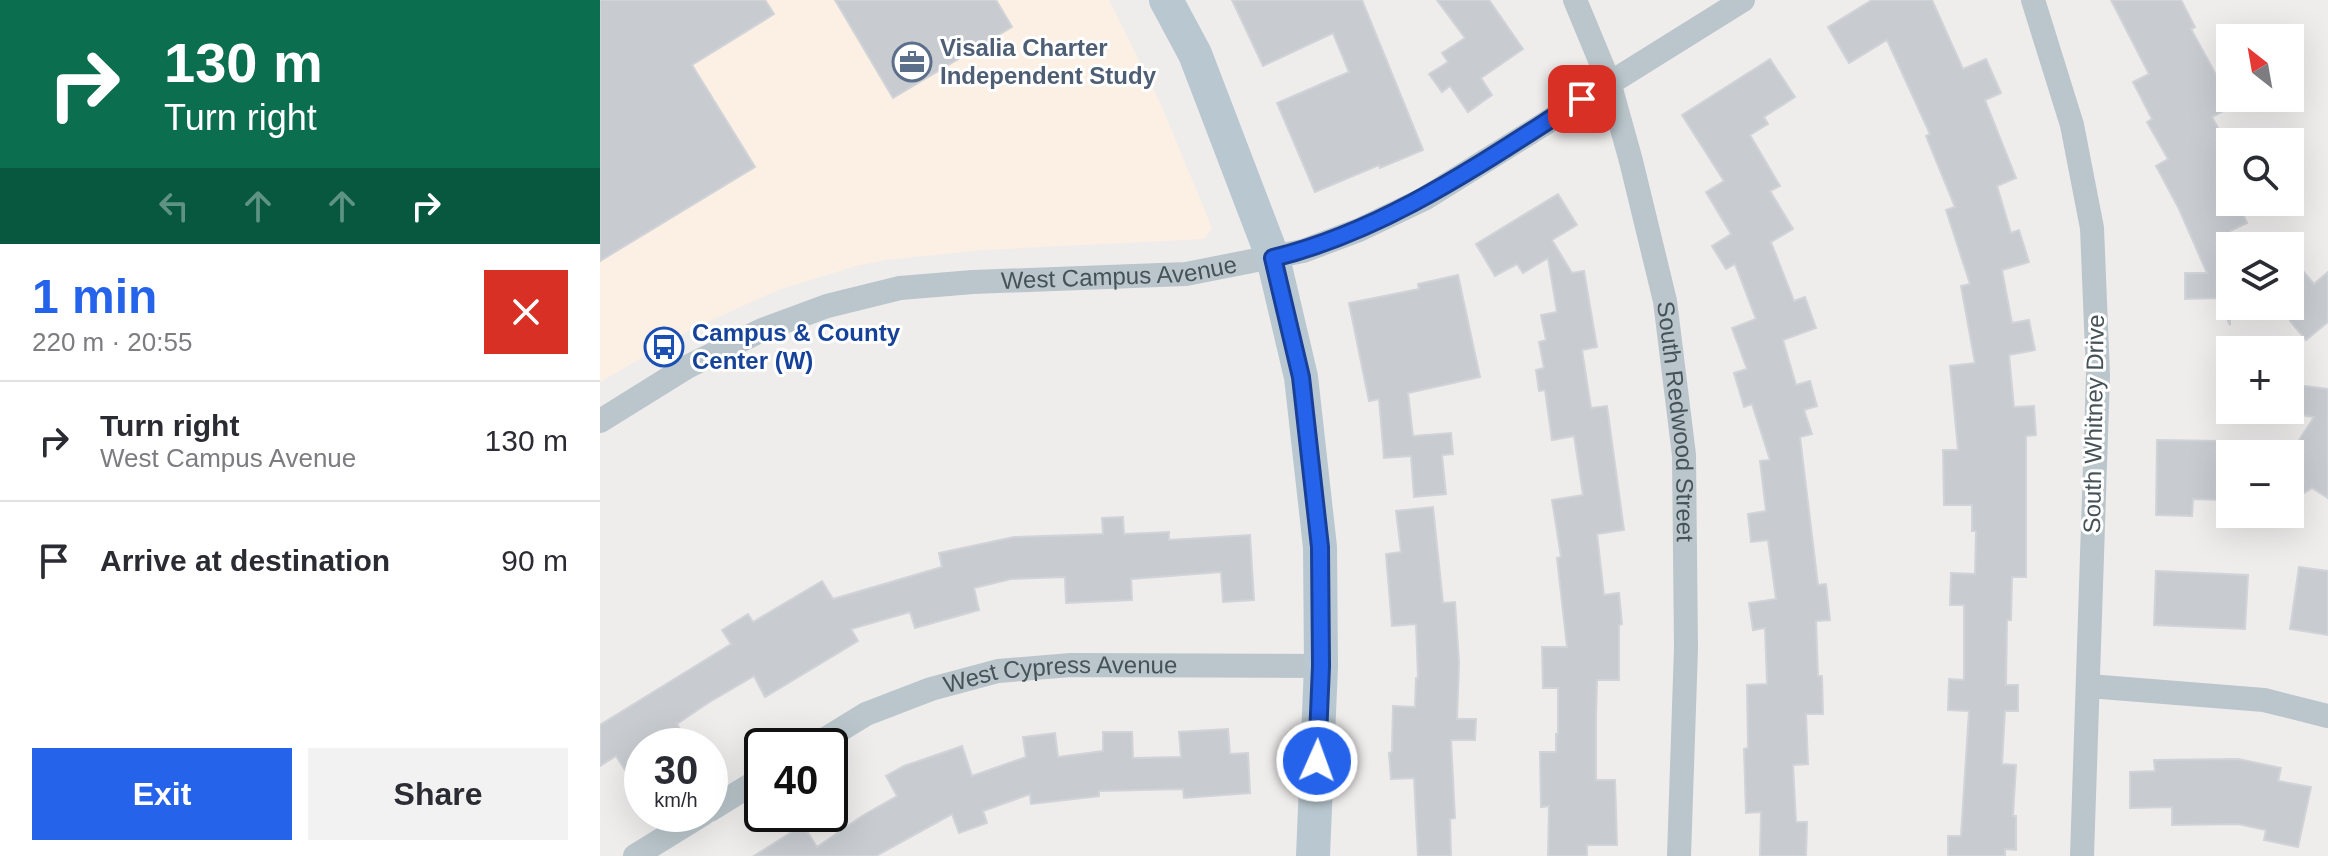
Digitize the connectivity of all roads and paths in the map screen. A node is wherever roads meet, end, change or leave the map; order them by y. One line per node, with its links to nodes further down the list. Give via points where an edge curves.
1 (1166, 0): 6 (street, via 1195,54)
2 (1575, 0): 5 (street, South Redwood Street)
3 (1743, 0): 5 (street, West Campus Avenue)
4 (2033, 0): 9 (street, South Whitney Drive, via 2072,125 2092,228 2098,375)
5 (1609, 82): 6 (street, West Campus Avenue, via 1424,199 1359,230); 15 (street, South Redwood Street, via 1665,301 1684,455 1686,648)
6 (1273, 258): 7 (street, West Campus Avenue, via 1186,274 973,282 856,298 762,330 687,367); 8 (street, via 1301,377 1320,547)
7 (600, 421)
8 (1321, 666): 11 (street, West Cypress Avenue, via 1071,665 998,671 931,689); 14 (street)
9 (2089, 686): 10 (street, via 2264,700); 16 (street, South Whitney Drive)
10 (2328, 716)
11 (843, 728)
12 (674, 832): 13 (street)
13 (635, 856)
14 (1313, 856)
15 (1679, 856)
16 (2082, 856)

